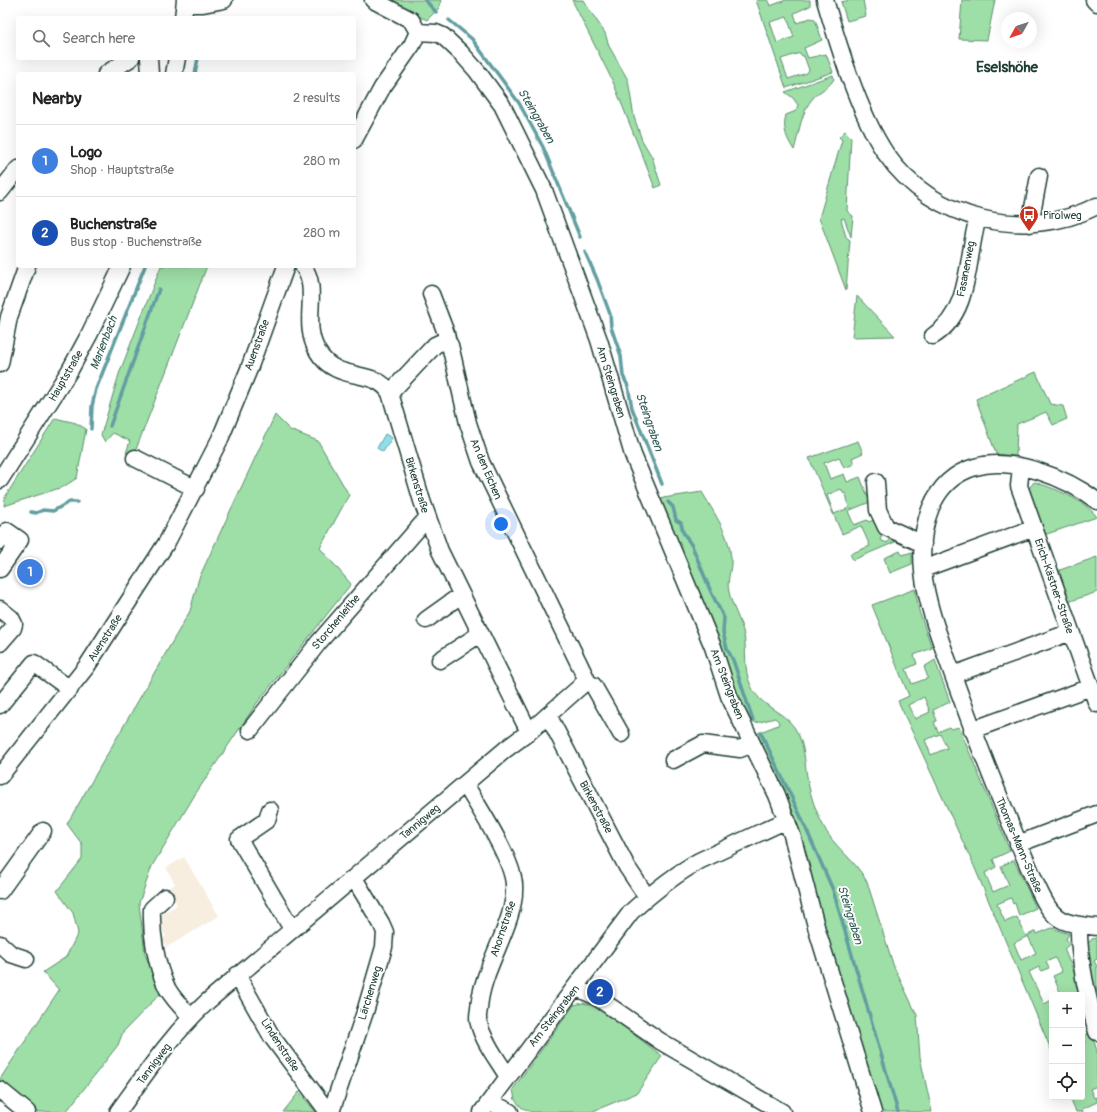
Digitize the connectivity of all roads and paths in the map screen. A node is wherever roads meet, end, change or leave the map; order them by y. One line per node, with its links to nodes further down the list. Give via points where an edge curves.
1 (224, 0): 6 (street)
2 (373, 0): 7 (street, via 411,20)
3 (825, 0): 19 (street, via 852,80 886,154 927,194 953,209)
4 (1094, 0): 5 (street)
5 (1097, 3)
6 (184, 7)
7 (418, 32): 14 (street, via 382,88); 60 (street, Am Steingraben, via 444,36 477,70 502,105 544,190 596,333 633,455 712,647 729,696)
8 (128, 60): 11 (street)
9 (149, 60): 12 (street)
10 (177, 60): 13 (street)
11 (109, 72)
12 (150, 72)
13 (174, 72)
14 (356, 136)
15 (16, 172): 17 (street)
16 (1040, 176): 20 (street)
17 (0, 192)
18 (1095, 211): 20 (street)
19 (978, 218): 20 (street, via 1007,224); 26 (street, Fasanenweg, via 960,299 948,323)
20 (1030, 224)
21 (26, 268): 28 (street, via 9,317)
22 (121, 268): 32 (street, Hauptstraße, via 86,342 54,397)
23 (285, 268): 34 (street, Auenstraße, via 239,394)
24 (304, 268): 29 (street, via 310,278 310,334 318,352 334,368 377,380)
25 (430, 294): 27 (street, An den Eichen)
26 (934, 336)
27 (450, 346): 29 (street, via 440,342 435,345); 50 (street, An den Eichen, via 468,423 481,462 584,673)
28 (0, 364)
29 (390, 393): 36 (street, Birkenstraße)
30 (135, 458): 34 (street)
31 (1021, 467): 35 (street, Thomas-Mann-Straße, via 1059,478); 37 (street, Erich-Kästner-Straße, via 1019,486); 39 (street, Thomas-Mann-Straße, via 1003,464 984,465 953,478 939,492 929,509)
32 (1, 476)
33 (876, 482): 39 (street, via 878,510 886,527)
34 (196, 489): 52 (street, Auenstraße, via 168,542)
35 (1097, 501)
36 (428, 517): 42 (street, Birkenstraße, via 440,552); 56 (street, Storchenleithe, via 322,637)
37 (1034, 528): 41 (street); 45 (street, Erich-Kästner-Straße)
38 (0, 541): 40 (street, via 7,531 20,540)
39 (923, 544): 41 (street, Thomas-Mann-Straße)
40 (0, 569)
41 (923, 569): 49 (street, Thomas-Mann-Straße, via 929,603)
42 (461, 595): 44 (street); 46 (street, Birkenstraße)
43 (0, 609): 47 (street, via 14,624)
44 (426, 620)
45 (1071, 632): 49 (street); 51 (street, Erich-Kästner-Straße)
46 (480, 634): 48 (street); 58 (street, Birkenstraße)
47 (0, 643)
48 (440, 660)
49 (953, 675): 57 (street, Thomas-Mann-Straße)
50 (584, 682): 55 (street); 59 (street, via 593,685)
51 (1091, 688): 53 (street, Erich-Kästner-Straße); 57 (street)
52 (70, 689): 54 (street, via 34,663); 62 (street, Auenstraße)
53 (1097, 704)
54 (0, 705)
55 (548, 716): 58 (street, Tannigweg); 72 (street, Birkenstraße, via 627,867)
56 (250, 730)
57 (972, 730): 68 (street, Thomas-Mann-Straße)
58 (529, 732): 63 (street, Tannigweg)
59 (622, 734)
60 (752, 744): 61 (street, via 740,749 702,744); 66 (street, Am Steingraben)
61 (673, 760)
62 (0, 776)
63 (465, 784): 69 (street, Tannigweg); 82 (street, Ahornstraße, via 510,863 514,883 511,910 484,984 478,1022)
64 (270, 810): 75 (street, via 267,820 239,839)
65 (1097, 814): 68 (street)
66 (787, 820): 72 (street, Am Steingraben, via 686,868); 91 (street, Am Steingraben, via 817,930)
67 (43, 831): 70 (street)
68 (1018, 844): 73 (street, Thomas-Mann-Straße, via 1050,912 1064,922)
69 (354, 878): 75 (street, Tannigweg); 88 (street, Lärchenweg, via 385,932 384,946)
70 (0, 891)
71 (165, 897): 80 (street, via 152,909 156,950 167,987)
72 (647, 897): 79 (street, Am Steingraben, via 631,912)
73 (1079, 925): 74 (street, Thomas-Mann-Straße); 81 (street, via 1086,983)
74 (1097, 927)
75 (292, 929): 78 (street, Tannigweg)
76 (0, 944): 77 (street, via 11,954)
77 (26, 959)
78 (237, 975): 80 (street, Tannigweg); 87 (street, Lindenstraße, via 272,1037)
79 (576, 988): 82 (street, Am Steingraben); 90 (street, via 595,996 660,1041)
80 (191, 1017): 86 (street, Tannigweg, via 149,1068)
81 (1097, 1032)
82 (508, 1077): 84 (street, Am Steingraben)
83 (0, 1090): 85 (street)
84 (486, 1107): 89 (street)
85 (27, 1112)
86 (118, 1112)
87 (328, 1112)
88 (332, 1112)
89 (510, 1112)
90 (782, 1112)
91 (874, 1112)

